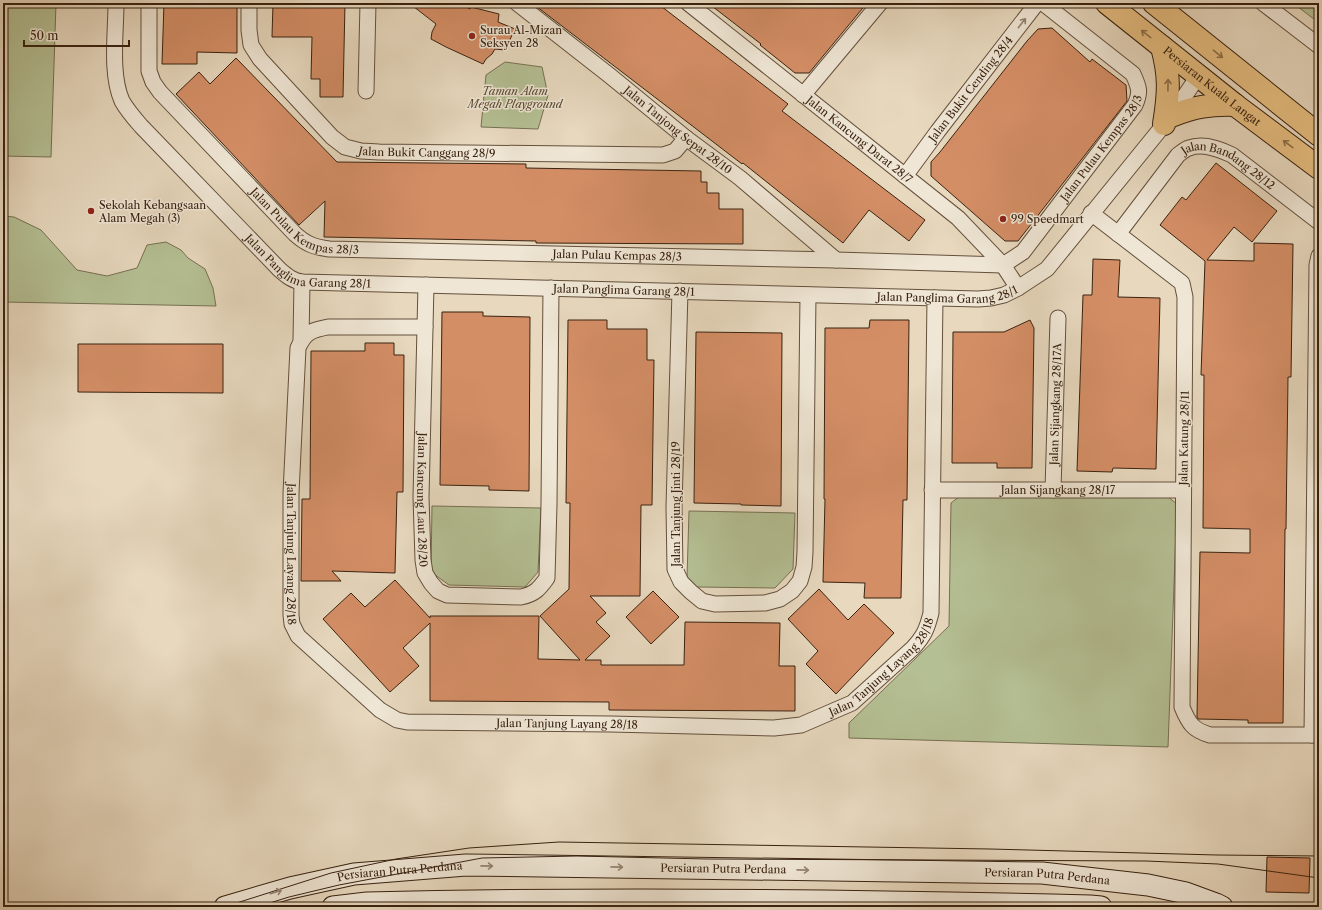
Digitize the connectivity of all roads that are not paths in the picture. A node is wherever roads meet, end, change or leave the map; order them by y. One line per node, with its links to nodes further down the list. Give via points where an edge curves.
1 (116, 3): 31 (street, Jalan Panglima Garang 28/1, via 115,71 123,102 129,111 146,132 280,270 288,277)
2 (149, 3): 29 (street, Jalan Pulau Kempas 28/3, via 149,70 153,82 295,234 315,247)
3 (250, 3): 22 (street, Jalan Bukit Canggang 28/9, via 251,45 260,59 332,137 346,147 379,152 663,155 675,151)
4 (368, 3): 16 (street)
5 (517, 3): 22 (street, Jalan Tanjong Sepat 28/10)
6 (880, 3): 17 (street)
7 (1037, 3): 24 (street, Jalan Bukit Cending 28/4, one-way to 7)
8 (1043, 3): 30 (street, Jalan Pulau Kempas 28/3, via 1133,74 1139,96 1135,105 1023,252)
9 (1107, 3): 14 (main road, Persiaran Kuala Langat, one-way to 9)
10 (1263, 3): 13 (street)
11 (693, 4): 17 (street, Jalan Kancung Darat 28/7)
12 (1155, 4): 15 (main road, via 1168,23 1198,52 1201,68); 19 (main road, one-way to 19)
13 (1319, 46)
14 (1162, 47): 15 (main road, Persiaran Kuala Langat); 20 (main road, one-way to 14, via 1169,80)
15 (1199, 75): 18 (main road, Persiaran Kuala Langat); 19 (main road, via 1208,73 1230,78 1277,108); 20 (street, Jalan Panglima Garang 28/1)
16 (366, 91)
17 (804, 95): 24 (street, Jalan Kancung Darat 28/7)
18 (1235, 105): 20 (main road, via 1215,104 1199,107); 23 (main road, Persiaran Kuala Langat, one-way to 18)
19 (1288, 111): 21 (main road)
20 (1167, 120): 25 (street, Jalan Panglima Garang 28/1)
21 (1319, 135)
22 (686, 138): 29 (street, Jalan Tanjong Sepat 28/10, via 740,178)
23 (1319, 168)
24 (905, 176): 30 (street, Jalan Kancung Darat 28/7, via 958,218)
25 (1092, 213): 27 (street, Jalan Katung 28/11); 34 (street, Jalan Panglima Garang 28/1, via 1047,269)
26 (1319, 222): 27 (street, Jalan Bandang 28/12, via 1232,155 1221,150 1198,146 1188,148 1178,155)
27 (1118, 234): 43 (street, Jalan Katung 28/11, via 1182,283 1185,297)
28 (1319, 256): 44 (street)
29 (836, 260): 30 (street, Jalan Pulau Kempas 28/3)
30 (1003, 266): 34 (street, Jalan Kancung Darat 28/7)
31 (302, 282): 32 (street, Jalan Panglima Garang 28/1); 40 (street, Jalan Tanjung Layang 28/18)
32 (426, 285): 33 (street, Jalan Panglima Garang 28/1); 39 (street, Jalan Kancung Laut 28/20)
33 (552, 288): 35 (street, Jalan Panglima Garang 28/1); 39 (street, Jalan Kancung Laut 28/20, via 548,566 547,578 531,594 521,597 448,595 438,592 425,573 421,497)
34 (1018, 288): 37 (street, Jalan Panglima Garang 28/1, via 991,298)
35 (680, 292): 36 (street, Jalan Panglima Garang 28/1); 36 (street, Jalan Tanjung Jinti 28/19, via 674,507 675,569 681,582 691,592 702,601 715,604 780,599 792,591 800,581 805,552)
36 (808, 295): 37 (street, Jalan Panglima Garang 28/1)
37 (935, 298): 41 (street, Jalan Tanjung Layang 28/18)
38 (1058, 318): 42 (street, Jalan Sijangkang 28/17A)
39 (425, 327): 40 (street, via 328,327 315,329)
40 (301, 340): 41 (street, Jalan Tanjung Layang 28/18, via 298,348 291,493 292,624 298,636 380,710 397,720 774,728 801,724 852,703 922,639 928,627 931,613)
41 (932, 490): 42 (street, Jalan Sijangkang 28/17)
42 (1054, 490): 43 (street, Jalan Sijangkang 28/17)
43 (1184, 490): 44 (street, Jalan Katung 28/11, via 1182,707 1192,726 1210,735)
44 (1315, 735)
45 (1224, 906): 46 (main road, Persiaran Putra Perdana, one-way to 45, via 290,888 354,874 466,865 1042,873 1148,885 1186,893)
46 (225, 907)
47 (333, 907): 48 (main road, via 367,903 583,900 982,903)
48 (1101, 907)

